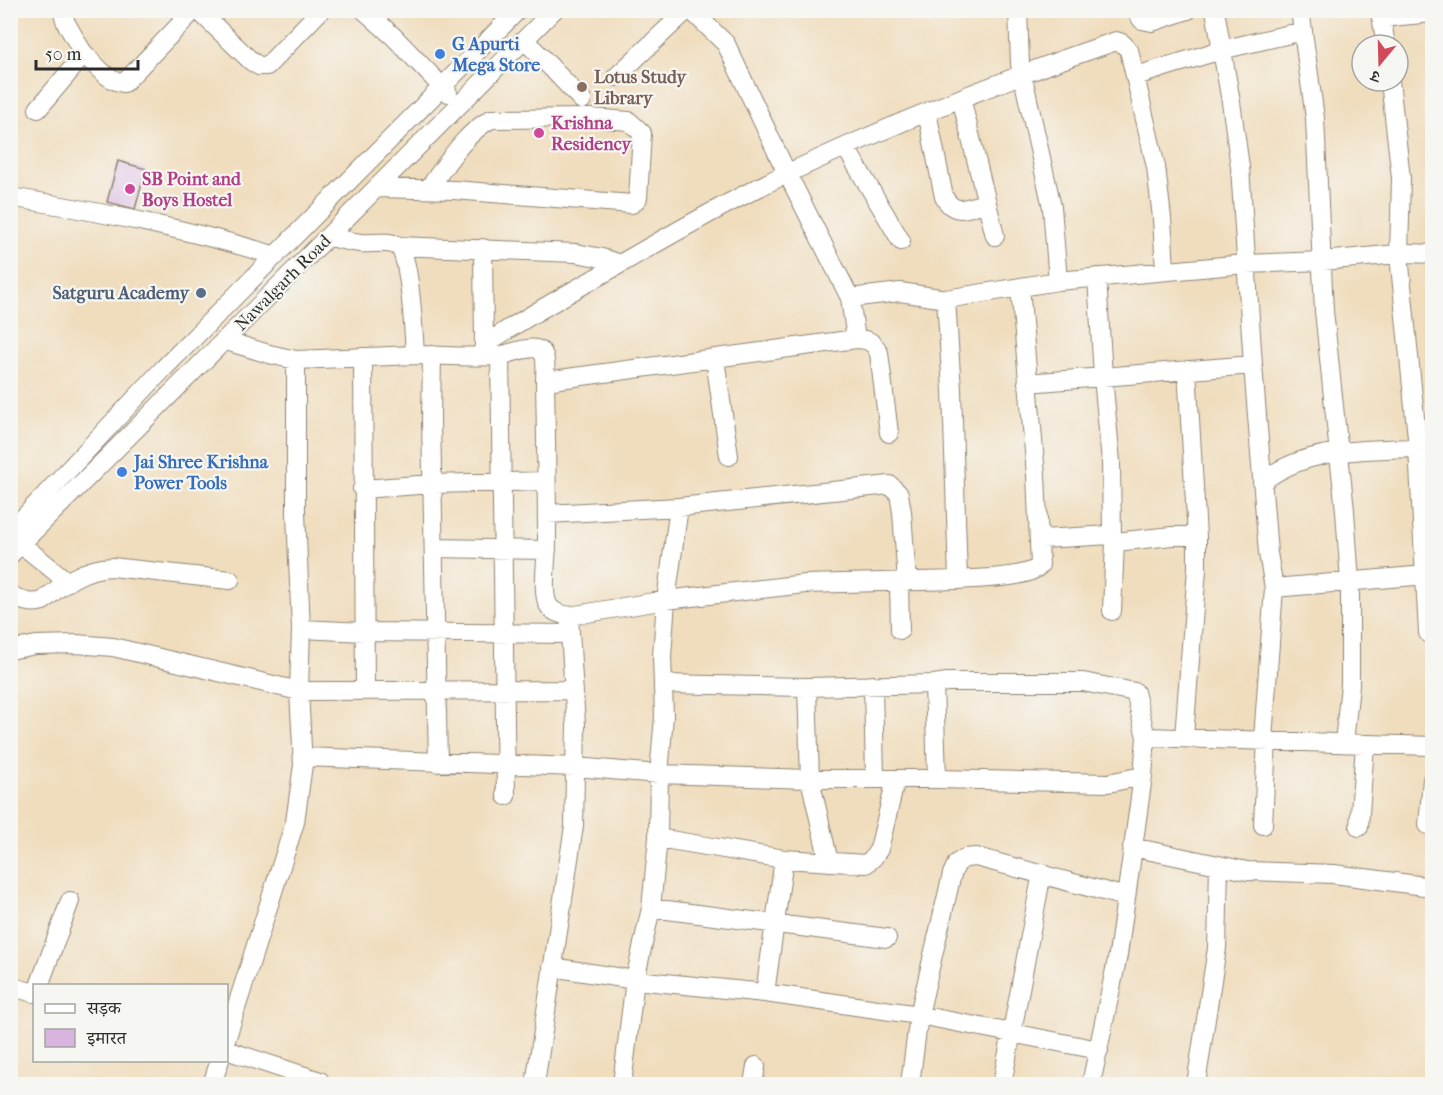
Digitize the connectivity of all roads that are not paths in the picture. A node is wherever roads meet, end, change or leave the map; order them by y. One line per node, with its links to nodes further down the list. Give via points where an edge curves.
1 (62, 10): 20 (street)
2 (194, 10): 20 (street, via 124,83 104,74)
3 (198, 10): 4 (street, via 251,61 267,66)
4 (321, 10)
5 (364, 10): 24 (street)
6 (518, 10): 24 (street)
7 (554, 10): 18 (street, Nawalgarh Road)
8 (689, 10): 23 (street); 32 (street, via 726,44)
9 (1018, 10): 21 (street)
10 (1135, 10): 11 (street, via 1142,20 1152,22)
11 (1188, 10)
12 (1215, 10): 19 (street)
13 (1300, 10): 16 (street)
14 (1432, 13): 15 (street)
15 (1380, 14): 17 (street)
16 (1303, 31): 19 (street); 45 (street, via 1315,118)
17 (1384, 33)
18 (525, 40): 27 (street); 28 (street, Nawalgarh Road)
19 (1221, 50): 22 (street); 47 (street, via 1240,167)
20 (82, 51): 29 (street)
21 (1022, 73): 22 (street, via 1116,41 1127,46); 26 (street); 50 (street, via 1052,207)
22 (1136, 76): 48 (street, via 1156,167)
23 (616, 77)
24 (441, 86): 28 (street); 44 (street)
25 (1391, 93): 43 (street, via 1401,178)
26 (961, 98): 30 (street); 36 (street)
27 (582, 100)
28 (460, 105): 33 (street, Nawalgarh Road)
29 (38, 109)
30 (927, 112): 31 (street); 36 (street, via 948,204 960,209)
31 (846, 148): 32 (street); 39 (street)
32 (787, 173): 46 (street); 52 (street)
33 (378, 188): 34 (street); 38 (street, Nawalgarh Road)
34 (428, 189): 34 (street, via 632,204 638,198 642,133 629,121 491,119 465,139)
35 (10, 197): 44 (street, via 221,238)
36 (987, 202): 37 (street)
37 (995, 236)
38 (329, 237): 40 (street); 55 (street, Nawalgarh Road)
39 (901, 241)
40 (398, 246): 41 (street); 57 (street, via 405,258)
41 (483, 248): 46 (street, via 576,253); 56 (street)
42 (1432, 254): 43 (street)
43 (1399, 255): 45 (street); 67 (street)
44 (276, 256): 80 (street, via 164,368)
45 (1323, 261): 47 (street); 68 (street)
46 (620, 264): 56 (street, via 511,326)
47 (1245, 264): 48 (street); 61 (street)
48 (1165, 270): 49 (street)
49 (1097, 277): 50 (street); 63 (street)
50 (1058, 281): 51 (street)
51 (1020, 287): 53 (street); 65 (street)
52 (850, 298): 53 (street, via 900,292); 54 (street)
53 (946, 299): 85 (street)
54 (856, 339): 59 (street); 66 (street, via 875,344 879,353)
55 (226, 341): 60 (street); 80 (street, Nawalgarh Road)
56 (489, 352): 57 (street); 64 (street, via 538,349 544,357); 70 (street)
57 (424, 355): 58 (street); 73 (street)
58 (363, 357): 60 (street); 74 (street)
59 (715, 359): 64 (street); 69 (street)
60 (296, 360): 95 (street)
61 (1252, 365): 62 (street); 72 (street)
62 (1186, 370): 63 (street); 77 (street)
63 (1103, 377): 65 (street); 79 (street)
64 (545, 381): 71 (street)
65 (1027, 383): 78 (street)
66 (890, 433)
67 (1425, 448): 68 (street); 84 (street)
68 (1338, 452): 72 (street, via 1296,462 1276,470); 89 (street)
69 (729, 456)
70 (502, 482): 71 (street); 73 (street); 82 (street)
71 (546, 482): 76 (street)
72 (1262, 482): 90 (street)
73 (433, 484): 74 (street); 81 (street)
74 (362, 489): 97 (street)
75 (679, 507): 76 (street); 88 (street, via 890,485 899,494 902,512); 92 (street)
76 (547, 514): 83 (street)
77 (1197, 536): 79 (street); 112 (street)
78 (1041, 539): 79 (street); 85 (street, via 1041,565 1036,570)
79 (1114, 539): 93 (street)
80 (14, 544): 87 (street)
81 (434, 548): 82 (street); 98 (street)
82 (504, 549): 83 (street); 100 (street)
83 (547, 550): 94 (street, via 546,602)
84 (1426, 575): 89 (street); 99 (street)
85 (958, 579): 88 (street)
86 (230, 580): 87 (street, via 112,567 83,572)
87 (68, 582): 91 (street, via 37,603)
88 (903, 582): 92 (street, via 805,584); 96 (street)
89 (1350, 582): 90 (street); 114 (street, via 1350,685)
90 (1274, 588): 113 (street)
91 (10, 594)
92 (666, 600): 94 (street); 102 (street)
93 (1112, 611)
94 (570, 625): 100 (street); 107 (street)
95 (301, 629): 97 (street); 109 (street)
96 (900, 630)
97 (365, 632): 98 (street); 108 (street)
98 (437, 632): 100 (street); 106 (street)
99 (1428, 633)
100 (504, 634): 110 (street)
101 (10, 650): 109 (street, via 36,645 113,647)
102 (663, 684): 105 (street); 121 (street)
103 (934, 684): 104 (street); 111 (street, via 1083,682 1136,692); 126 (street)
104 (873, 686): 105 (street); 123 (street)
105 (807, 687): 124 (street)
106 (437, 690): 108 (street); 110 (street); 118 (street)
107 (574, 690): 110 (street); 120 (street)
108 (365, 691): 109 (street)
109 (299, 692): 117 (street)
110 (505, 692): 119 (street)
111 (1146, 737): 112 (street); 122 (street)
112 (1184, 737): 113 (street)
113 (1265, 739): 114 (street); 129 (street)
114 (1344, 743): 115 (street)
115 (1365, 745): 116 (street); 131 (street)
116 (1432, 746)
117 (303, 757): 118 (street); 152 (street, via 296,822)
118 (438, 763): 119 (street)
119 (505, 765): 120 (street); 128 (street)
120 (575, 767): 121 (street); 144 (street, via 574,826)
121 (659, 774): 124 (street); 132 (street)
122 (1143, 776): 126 (street, via 1108,783); 133 (street)
123 (875, 778): 124 (street); 125 (street)
124 (810, 779): 135 (street)
125 (896, 779): 126 (street); 135 (street, via 879,849 873,858 866,864)
126 (937, 779)
127 (1432, 779): 130 (street)
128 (506, 796)
129 (1263, 825)
130 (1428, 825)
131 (1359, 827)
132 (658, 838): 134 (street); 141 (street)
133 (1132, 847): 136 (street); 139 (street)
134 (784, 859): 135 (street); 142 (street)
135 (829, 862)
136 (1219, 866): 138 (street, via 1247,872 1334,874); 163 (street, via 1217,948)
137 (1042, 873): 139 (street); 150 (street, via 976,857 957,863); 151 (street)
138 (1432, 887)
139 (1125, 897): 153 (street)
140 (70, 901): 146 (street)
141 (651, 908): 142 (street); 145 (street)
142 (774, 925): 143 (street); 149 (street)
143 (887, 938)
144 (552, 967): 145 (street); 158 (street)
145 (635, 980): 149 (street); 159 (street)
146 (40, 984)
147 (10, 986): 148 (street)
148 (33, 993)
149 (765, 993): 150 (street)
150 (919, 1015): 151 (street); 160 (street)
151 (1011, 1032): 153 (street); 161 (street)
152 (228, 1034)
153 (1099, 1050): 162 (street)
154 (228, 1051): 156 (street)
155 (219, 1062): 157 (street)
156 (320, 1081)
157 (212, 1084)
158 (535, 1084)
159 (622, 1084)
160 (910, 1084)
161 (1002, 1084)
162 (1091, 1084)
163 (1196, 1084)

